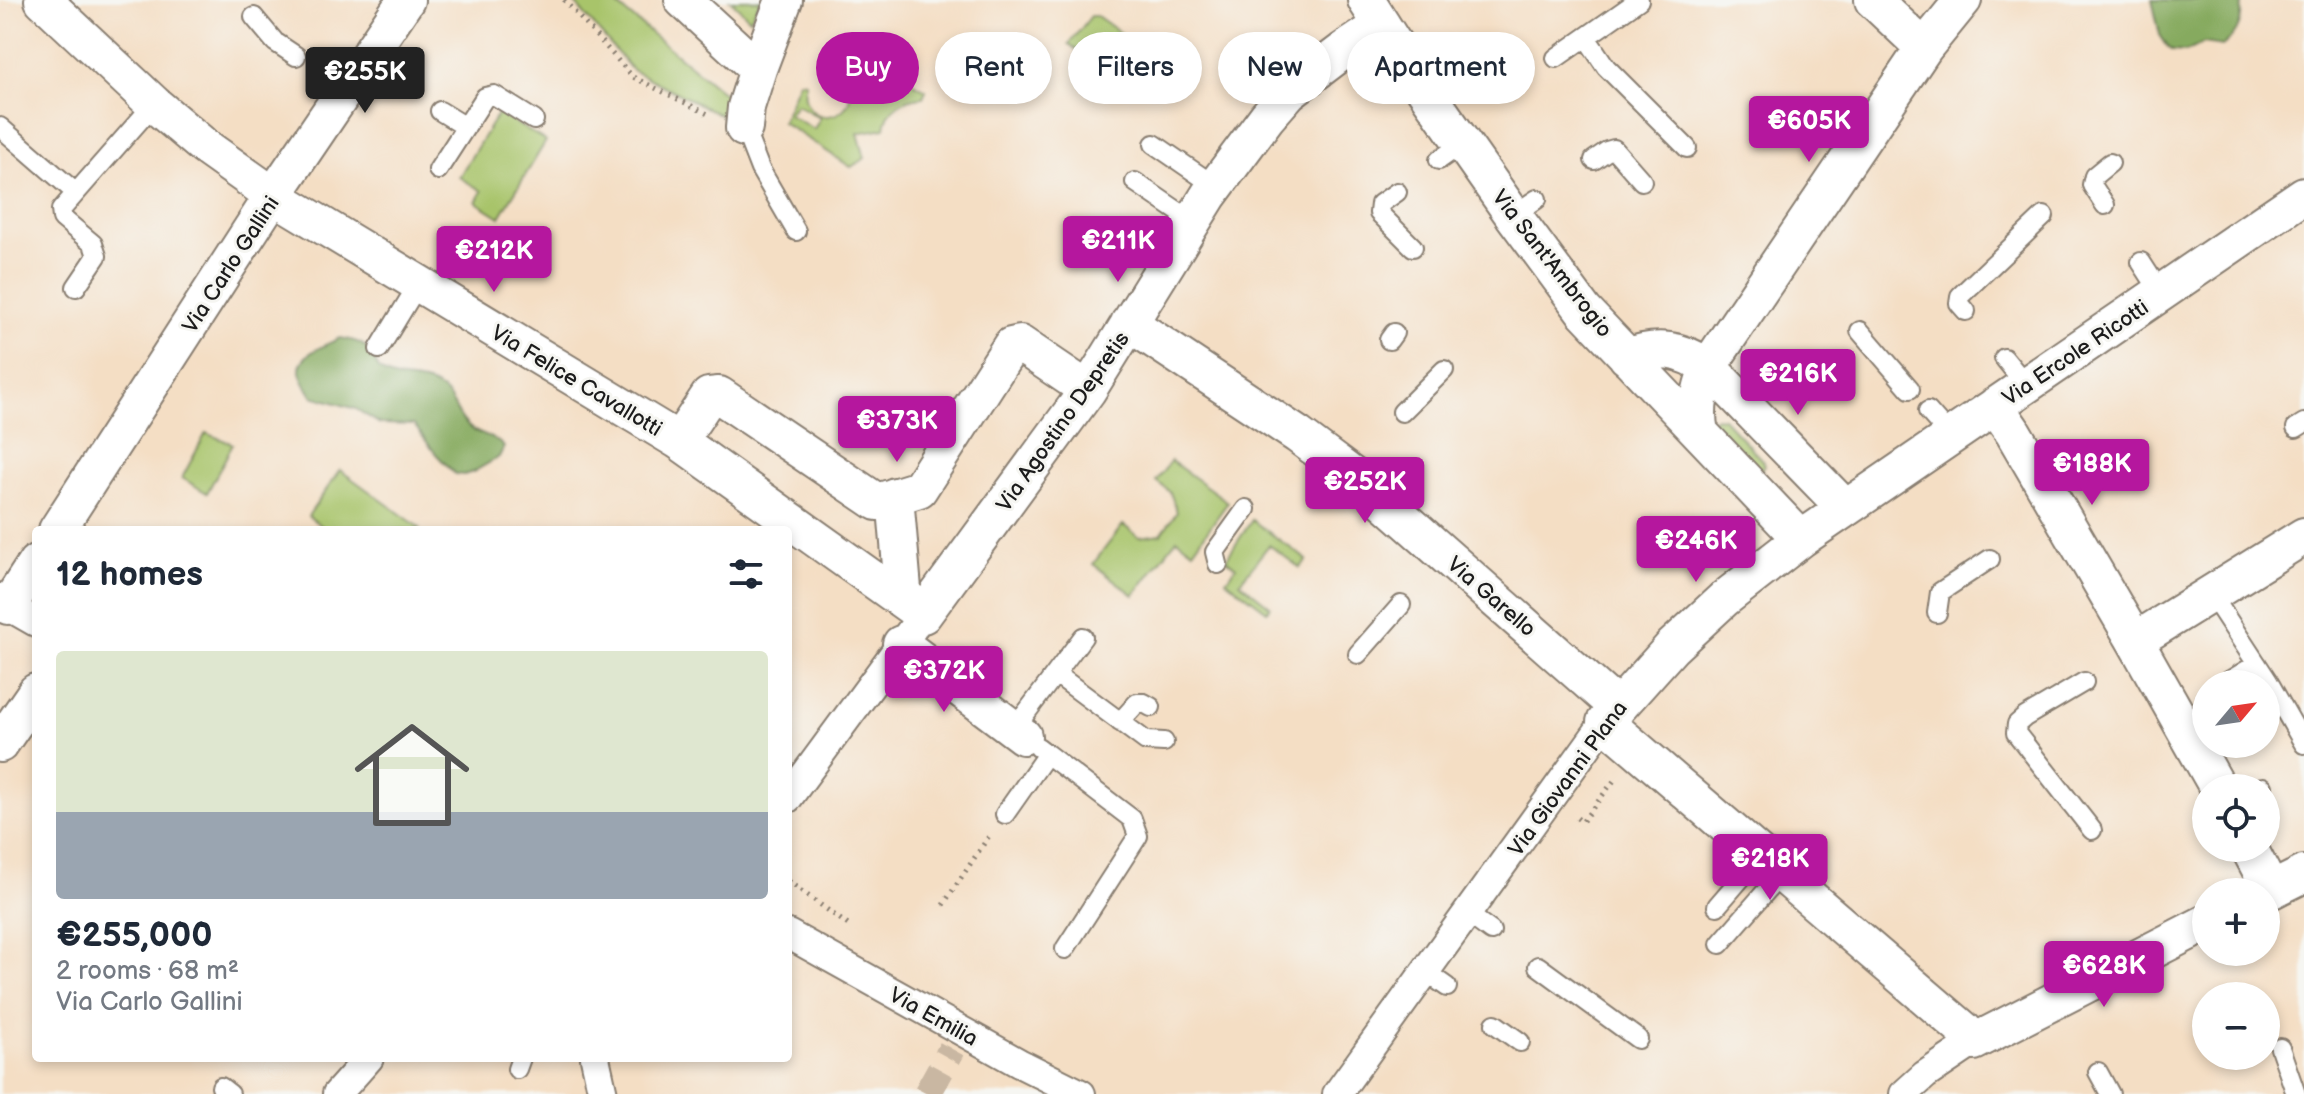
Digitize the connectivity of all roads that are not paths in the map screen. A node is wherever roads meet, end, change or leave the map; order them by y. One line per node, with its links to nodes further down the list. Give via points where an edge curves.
1 (43, 0): 15 (street, Via Felice Cavallotti)
2 (406, 0): 32 (street, Via Carlo Gallini)
3 (683, 0): 14 (street)
4 (784, 0): 14 (street)
5 (1639, 0): 10 (lane)
6 (1873, 0): 11 (street)
7 (1963, 0): 11 (street)
8 (1374, 13): 28 (street, Via Agostino Depretis, via 1343,51 1289,92); 46 (street, Via Sant'Ambrogio, via 1451,152 1525,207 1584,311)
9 (254, 17): 12 (lane, via 275,42)
10 (1586, 37): 13 (lane); 22 (lane, via 1606,67)
11 (1924, 48): 47 (street)
12 (296, 56)
13 (1556, 58)
14 (758, 69): 20 (street)
15 (154, 104): 30 (lane); 32 (street, Via Felice Cavallotti)
16 (440, 111): 19 (lane)
17 (534, 120): 19 (lane, via 494,95 485,97)
18 (0, 127): 30 (lane)
19 (466, 127): 25 (lane)
20 (744, 128): 36 (lane, via 760,169)
21 (1154, 144): 28 (lane)
22 (1687, 148)
23 (1594, 160): 26 (lane, via 1614,149)
24 (2110, 163): 33 (lane, via 2094,176 2092,185)
25 (438, 170)
26 (1642, 181)
27 (1135, 182): 35 (lane)
28 (1215, 186): 35 (street, Via Agostino Depretis)
29 (1397, 192): 37 (lane, via 1380,204 1379,213)
30 (76, 193): 40 (lane, via 61,210 62,218 93,244 97,256)
31 (2304, 195): 41 (street, Via Ercole Ricotti)
32 (274, 196): 39 (street, Via Felice Cavallotti); 58 (street, Via Carlo Gallini)
33 (2105, 205)
34 (2044, 216): 42 (lane, via 1960,296)
35 (1192, 221): 43 (street, Via Agostino Depretis)
36 (796, 231)
37 (1413, 247)
38 (2141, 262): 41 (lane)
39 (419, 283): 45 (lane); 54 (street, Via Felice Cavallotti)
40 (76, 287)
41 (2161, 293): 51 (street, Via Ercole Ricotti, via 2015,371)
42 (1966, 311)
43 (1129, 323): 50 (street, Via Agostino Depretis); 80 (street, Via Garello, via 1307,440 1352,463 1369,488 1440,559)
44 (1860, 331): 49 (lane)
45 (379, 349)
46 (1627, 357): 47 (street, via 1675,351); 53 (street, Via Sant'Ambrogio)
47 (1708, 367): 53 (street, via 1698,397); 56 (street)
48 (1444, 370): 52 (lane)
49 (1910, 389)
50 (1088, 390): 55 (street, via 1020,344 1011,346 919,489); 66 (street, Via Agostino Depretis)
51 (1995, 406): 56 (street, Via Ercole Ricotti, via 1939,424); 71 (street, via 2053,519)
52 (1402, 412)
53 (1700, 432): 60 (street, Via Sant'Ambrogio)
54 (679, 441): 55 (street, via 709,396 719,395 877,502); 66 (street, Via Felice Cavallotti)
55 (895, 496): 66 (street)
56 (1845, 508): 60 (street, Via Giovanni Plana)
57 (1246, 509): 62 (lane, via 1215,552)
58 (60, 526)
59 (2304, 536): 64 (street)
60 (1801, 539): 80 (street, Via Giovanni Plana, via 1672,647)
61 (1990, 559): 68 (lane, via 1940,592)
62 (1218, 564)
63 (32, 572): 67 (street)
64 (2211, 594): 71 (street); 73 (lane)
65 (1401, 605): 72 (lane)
66 (914, 608): 70 (street, Via Agostino Depretis)
67 (15, 610)
68 (1937, 613)
69 (1083, 637): 75 (lane)
70 (901, 644): 82 (street); 87 (street, Via Agostino Depretis)
71 (2134, 648): 86 (street, via 2184,714)
72 (1358, 654)
73 (2257, 664): 74 (lane); 79 (lane)
74 (2247, 670)
75 (1056, 674): 81 (lane); 82 (lane)
76 (2084, 682): 89 (lane, via 2025,717 2016,733)
77 (32, 698): 84 (street)
78 (1151, 707): 81 (lane, via 1137,703)
79 (2296, 712): 85 (lane)
80 (1611, 715): 90 (street, Via Garello); 94 (street, Via Giovanni Plana)
81 (1120, 722): 83 (lane, via 1146,741)
82 (1028, 740): 88 (lane); 99 (lane, via 1132,819 1138,836)
83 (1164, 742)
84 (0, 744)
85 (2304, 744)
86 (2212, 774)
87 (792, 793)
88 (1005, 814)
89 (2092, 830)
90 (1772, 864): 93 (lane); 98 (lane); 104 (street, Via Garello)
91 (2304, 874): 92 (street)
92 (2280, 885)
93 (1717, 906)
94 (1468, 914): 95 (lane); 112 (street, Via Giovanni Plana, via 1436,980)
95 (1491, 931)
96 (2192, 931): 104 (street, via 2061,1005)
97 (792, 937): 111 (street, Via Emilia, via 957,1040)
98 (1720, 944)
99 (1065, 949)
100 (1538, 966): 102 (lane)
101 (1495, 1024): 103 (lane)
102 (1638, 1039)
103 (1520, 1042)
104 (1974, 1042): 113 (street)
105 (2280, 1048): 115 (lane)
106 (596, 1062): 110 (street)
107 (364, 1070): 109 (street)
108 (2098, 1072): 114 (lane)
109 (337, 1094)
110 (603, 1094)
111 (1079, 1094)
112 (1337, 1094)
113 (1904, 1094)
114 (2110, 1094)
115 (2296, 1094)

